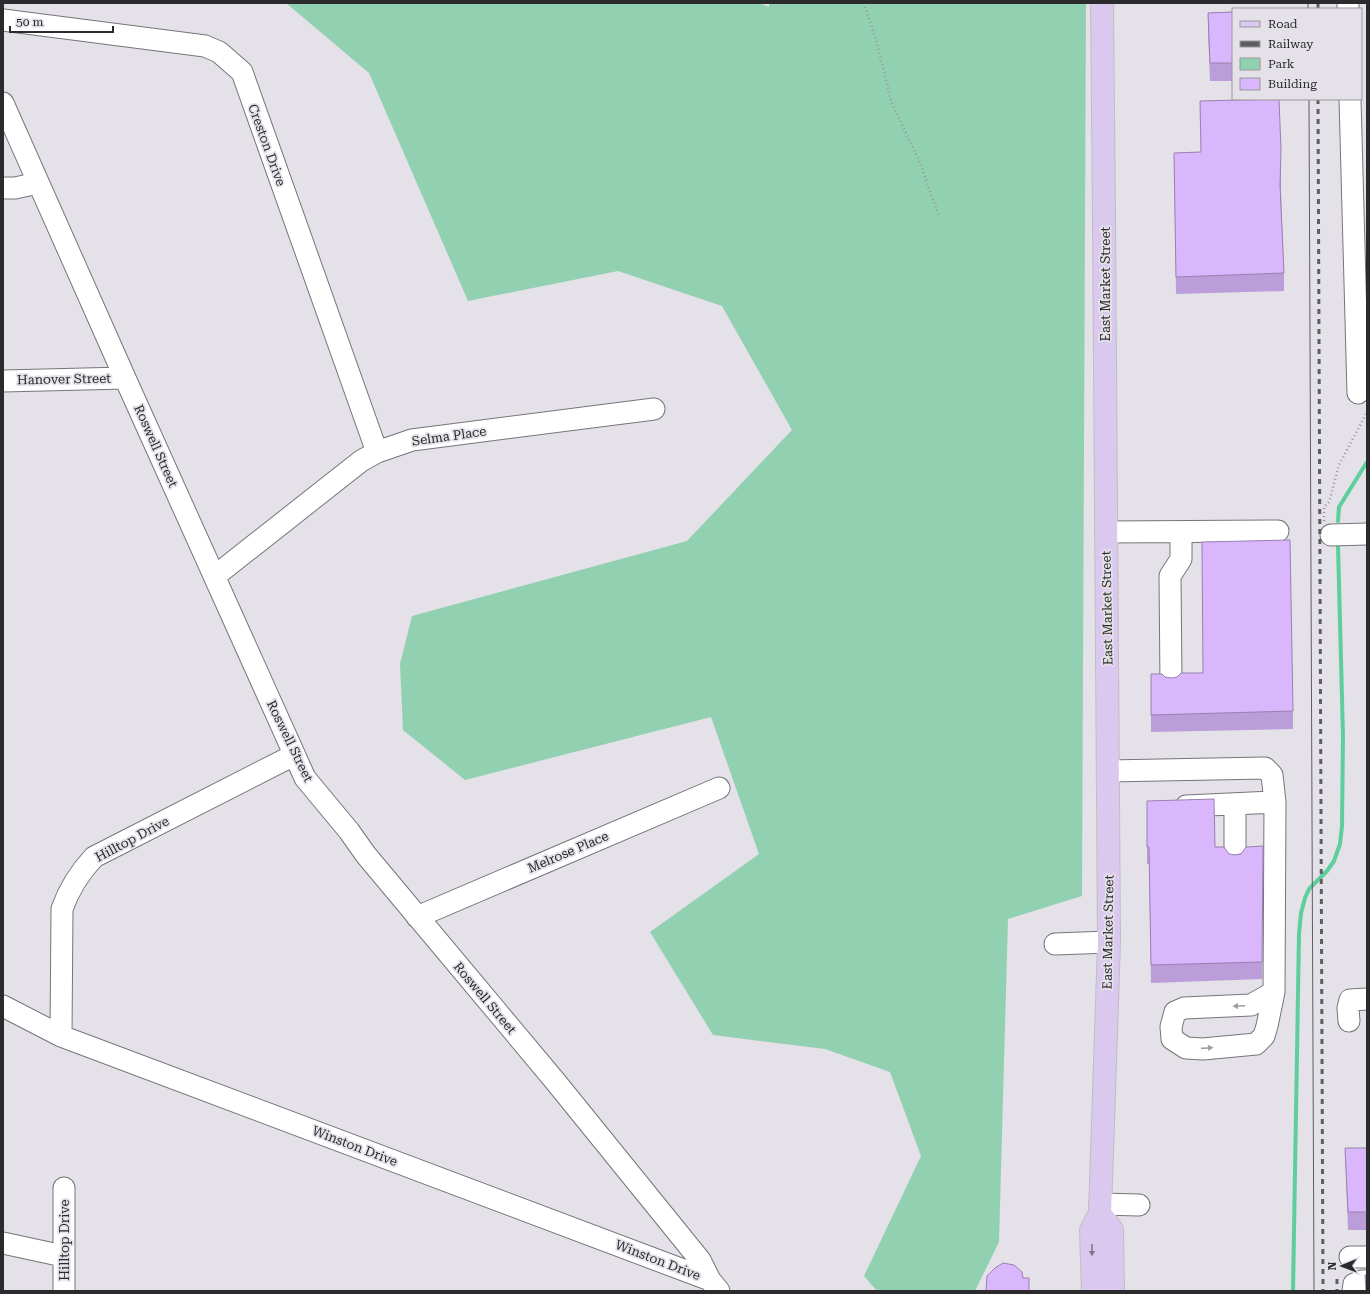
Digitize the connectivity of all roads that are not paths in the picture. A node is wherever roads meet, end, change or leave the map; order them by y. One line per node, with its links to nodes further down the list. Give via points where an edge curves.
1 (1102, 3): 15 (main road, East Market Street)
2 (3, 20): 12 (street, Creston Drive, via 205,46 220,52 242,72)
3 (1350, 100): 7 (street)
4 (3, 103): 5 (street, Roswell Street)
5 (38, 183): 6 (street); 8 (street, Roswell Street)
6 (3, 188)
7 (1360, 202): 10 (street)
8 (125, 378): 9 (street, Hanover Street); 18 (street, Roswell Street)
9 (3, 380)
10 (1358, 393)
11 (654, 409): 12 (street, Selma Place, via 412,440)
12 (376, 452): 18 (street, Selma Place, via 361,461)
13 (1328, 530): 17 (street)
14 (1278, 531): 16 (street)
15 (1106, 532): 16 (street); 21 (main road, East Market Street)
16 (1181, 532): 19 (street, via 1181,559 1170,576)
17 (1367, 534)
18 (215, 576): 20 (street, Roswell Street)
19 (1171, 684)
20 (294, 755): 27 (street, Roswell Street, via 305,778); 34 (street, Hilltop Drive, via 94,857 84,867 69,890 62,909)
21 (1108, 771): 23 (street, via 1265,768 1272,775); 28 (main road, East Market Street)
22 (719, 788): 27 (street, Melrose Place)
23 (1275, 802): 24 (street); 30 (street)
24 (1235, 804): 25 (street); 26 (street)
25 (1165, 807)
26 (1235, 861)
27 (417, 917): 41 (street, Roswell Street, via 555,1081 700,1260)
28 (1108, 942): 29 (street); 37 (main road, East Market Street)
29 (1056, 944)
30 (1274, 992): 30 (street, one-way to 30, via 1251,1005 1184,1008 1175,1012 1171,1026 1172,1038 1186,1048 1256,1044 1264,1036)
31 (1367, 999): 33 (street, via 1350,1000)
32 (3, 1006): 34 (street, Winston Drive)
33 (1349, 1021)
34 (61, 1036): 41 (street, Winston Drive)
35 (64, 1188): 39 (street, Hilltop Drive)
36 (1139, 1205): 37 (street)
37 (1100, 1208): 43 (main road, East Market Street, one-way to 43, via 1091,1230); 44 (main road, via 1112,1230)
38 (3, 1244): 39 (street)
39 (63, 1256): 42 (street, Hilltop Drive)
40 (1367, 1281): 45 (street, via 1354,1284)
41 (714, 1285)
42 (64, 1291)
43 (1093, 1291)
44 (1114, 1291)
45 (1353, 1291)

